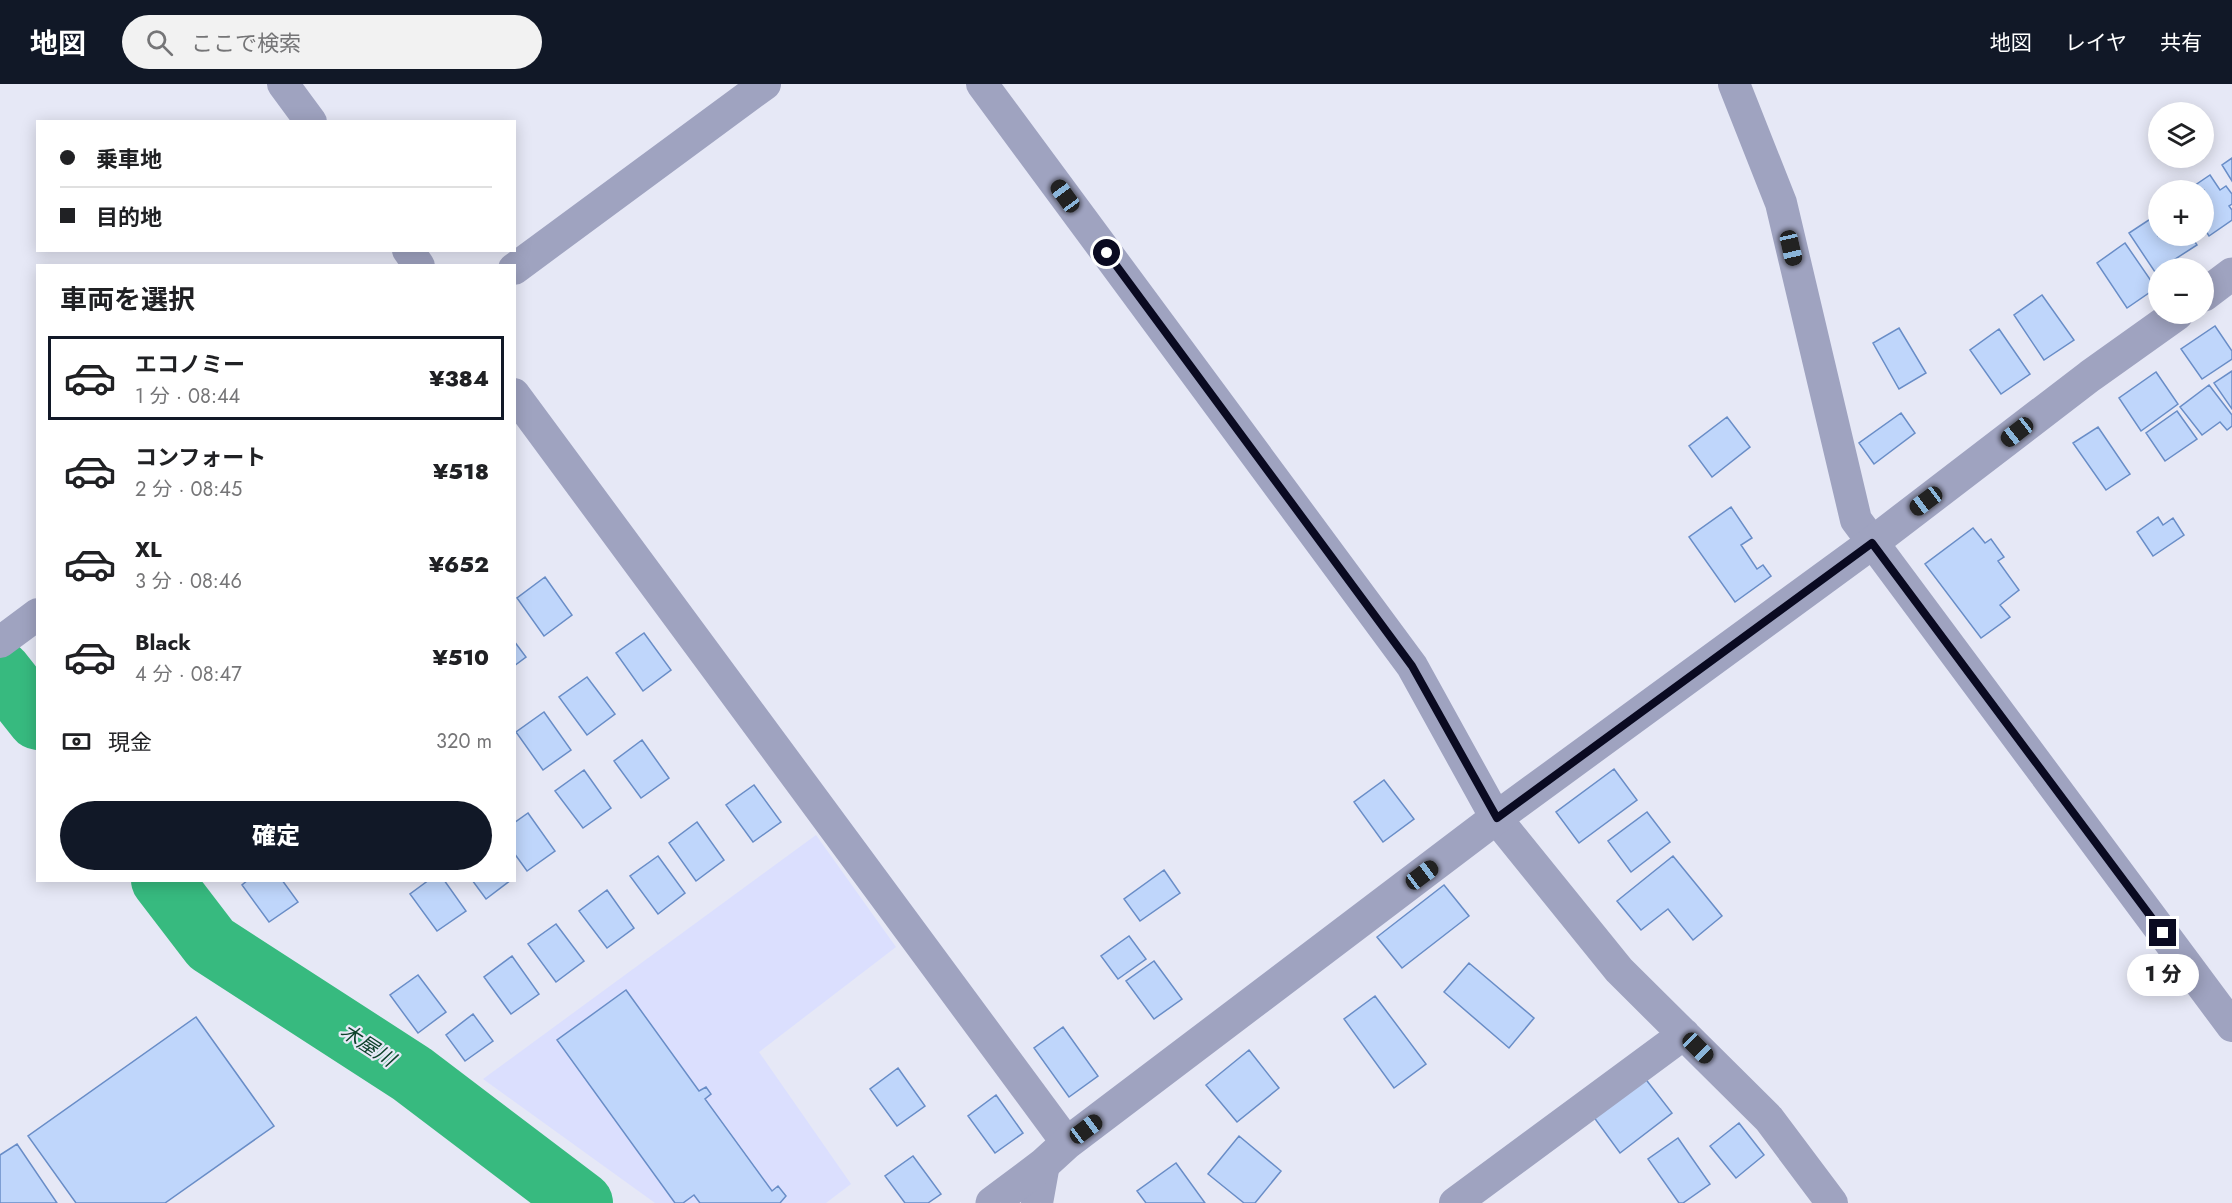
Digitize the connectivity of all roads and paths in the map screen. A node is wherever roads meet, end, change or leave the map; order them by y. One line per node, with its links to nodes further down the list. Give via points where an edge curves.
1 (283, 84): 5 (street)
2 (765, 84): 6 (street)
3 (982, 84): 14 (street, via 1412,666)
4 (1734, 84): 11 (street, via 1781,203 1856,520)
5 (310, 120)
6 (516, 268)
7 (2232, 274): 8 (street)
8 (2214, 287)
9 (2163, 324): 11 (street)
10 (516, 397): 17 (street)
11 (1872, 543): 14 (street); 15 (street)
12 (36, 616): 13 (street)
13 (4, 639)
14 (1497, 818): 16 (street, via 1619,970); 17 (street)
15 (2232, 1026)
16 (1684, 1034): 20 (street); 21 (street, via 1769,1119)
17 (1055, 1154): 18 (street); 19 (street)
18 (992, 1203)
19 (1036, 1203)
20 (1455, 1203)
21 (1832, 1203)

